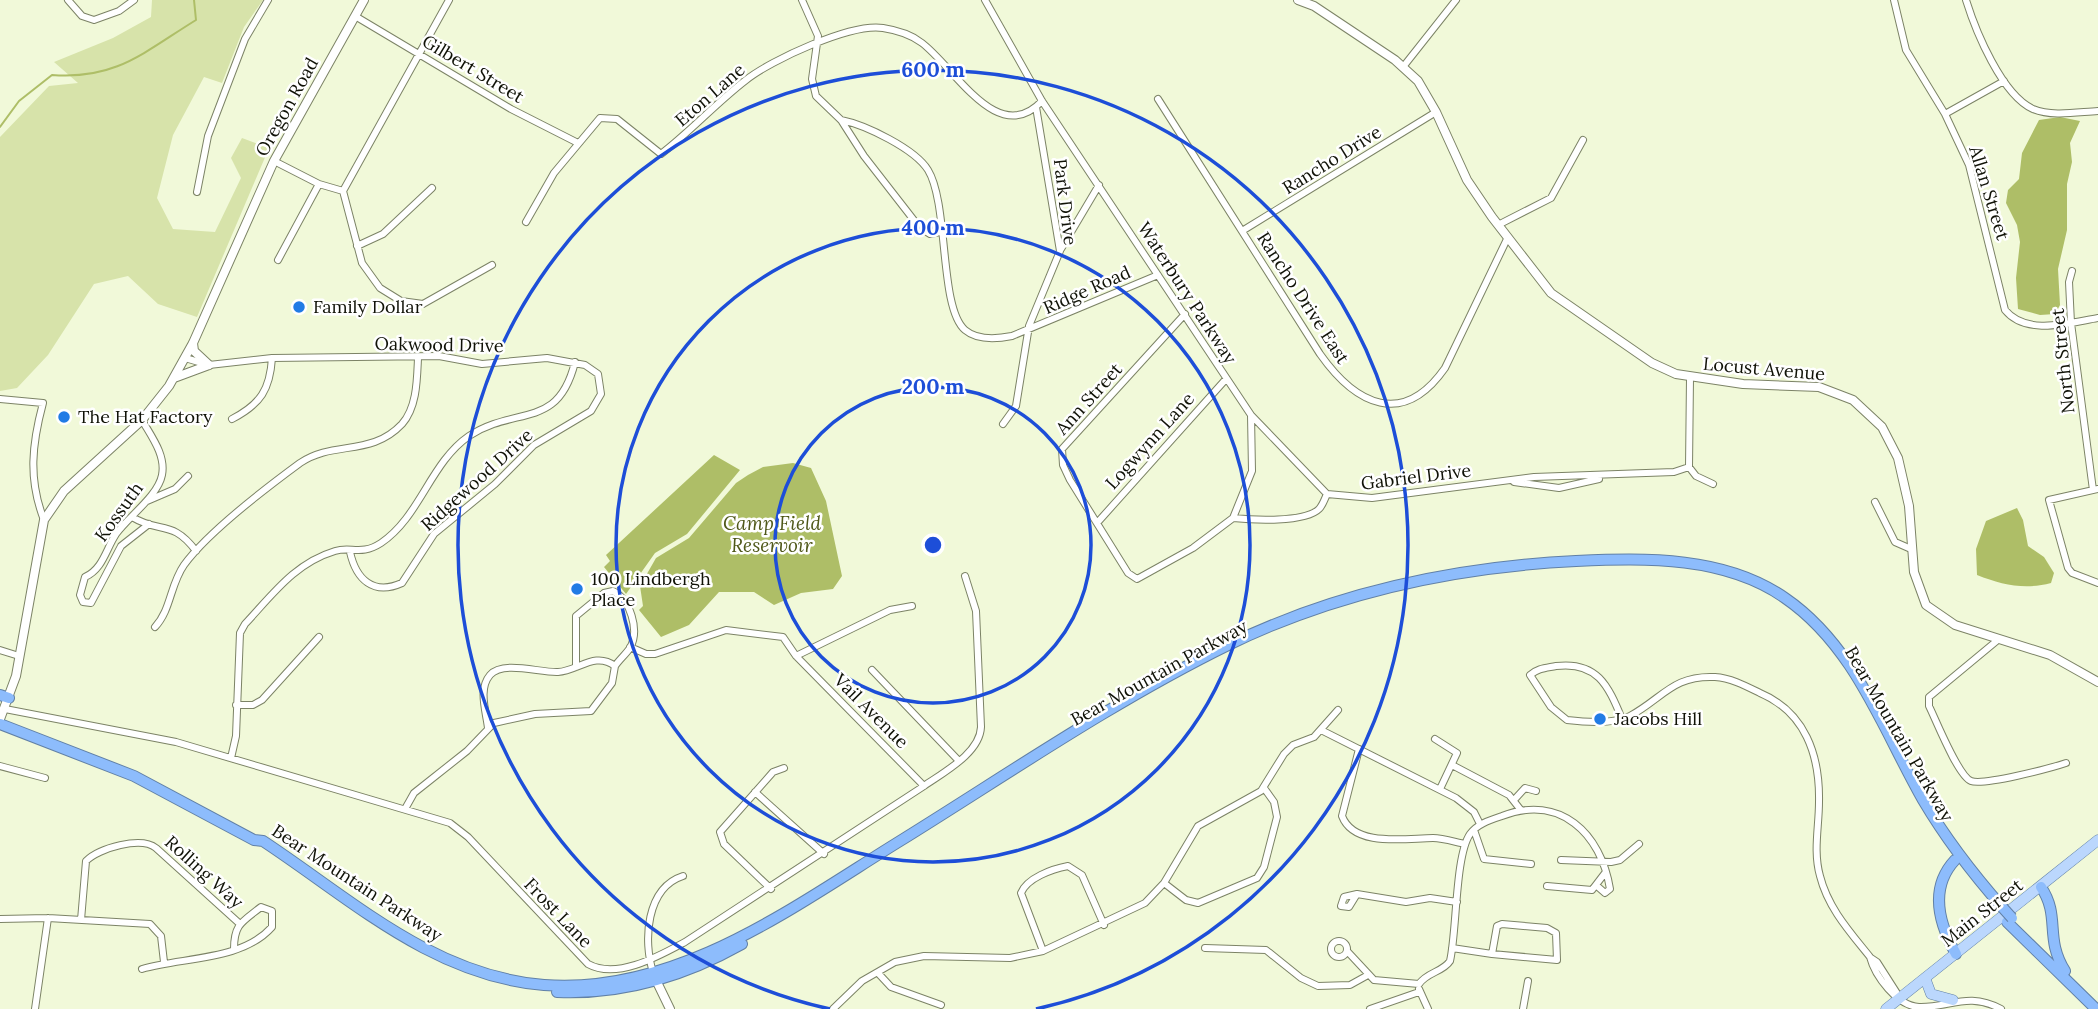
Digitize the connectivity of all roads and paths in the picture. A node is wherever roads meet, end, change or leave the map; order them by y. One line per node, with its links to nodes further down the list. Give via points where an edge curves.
1 (68, 0): 2 (street, via 82,16 94,20)
2 (134, 0)
3 (268, 0): 32 (street, via 245,39 208,136)
4 (364, 0): 13 (street, Oregon Road)
5 (449, 0): 15 (street)
6 (802, 0): 14 (street)
7 (985, 0): 19 (street, Waterbury Parkway)
8 (1298, 0): 12 (street, Locust Avenue)
9 (1456, 0): 16 (street)
10 (1894, 0): 23 (street, Allan Street, via 1906,50)
11 (1966, 0): 17 (street)
12 (1315, 3): 16 (street, Locust Avenue)
13 (355, 16): 15 (street, Gilbert Street); 27 (street, Oregon Road)
14 (818, 42): 20 (street, Eton Lane, via 852,29 898,32 922,43 1003,116 1020,117); 24 (street, via 812,87); 26 (street, Eton Lane, via 748,78 661,154 610,116 596,121)
15 (420, 53): 26 (street, Gilbert Street); 31 (street)
16 (1403, 67): 22 (street, Locust Avenue, via 1426,92)
17 (2004, 81): 21 (street, via 2032,108 2053,113); 23 (street)
18 (1158, 99): 35 (street, Rancho Drive East)
19 (1042, 101): 20 (street); 29 (street, Waterbury Parkway)
20 (1037, 107): 39 (street, Park Drive)
21 (2098, 111)
22 (1436, 112): 34 (street, Locust Avenue, via 1460,167); 35 (street, Rancho Drive)
23 (1945, 114): 46 (street, Allan Street, via 1981,204 2005,310 2025,324)
24 (841, 120): 36 (street, via 920,228 926,233); 36 (street, via 905,148 922,162 938,194)
25 (1583, 140): 34 (street, via 1551,198)
26 (578, 143): 33 (street, via 547,182)
27 (274, 161): 28 (street); 48 (street, Oregon Road)
28 (319, 184): 31 (street); 40 (street)
29 (1100, 185): 39 (street); 43 (street, Waterbury Parkway)
30 (432, 188): 38 (street, via 383,234)
31 (342, 191): 38 (street)
32 (197, 192)
33 (526, 222)
34 (1499, 225): 37 (street, Locust Avenue)
35 (1242, 231): 37 (street, Rancho Drive East, via 1343,384 1363,398 1391,404 1419,396 1441,374)
36 (940, 232): 47 (street, Ridge Road, via 955,310 963,328 991,339)
37 (1508, 237): 55 (street, Locust Avenue, via 1563,303 1652,363)
38 (357, 246): 41 (street, via 373,280 409,304 423,304)
39 (1060, 251): 47 (street, Park Drive)
40 (278, 260)
41 (492, 265)
42 (2072, 271): 46 (street, North Street)
43 (1158, 275): 44 (street, Waterbury Parkway); 47 (street, Ridge Road)
44 (1185, 314): 56 (street, Waterbury Parkway); 74 (street, Ann Street, via 1062,449 1063,465)
45 (2098, 318): 46 (street, Allan Street)
46 (2071, 323): 67 (street, North Street)
47 (1028, 331): 61 (street, Park Drive, via 1016,406)
48 (193, 343): 49 (street, Oregon Road); 53 (street, via 194,351)
49 (185, 358): 53 (street, Oakwood Drive); 54 (street, Oregon Road)
50 (272, 358): 51 (street, Oakwood Drive); 53 (street, Oakwood Drive); 59 (street, via 267,391)
51 (418, 358): 52 (street, Oakwood Drive, via 459,358 482,364 532,358); 77 (street, via 410,411 396,430 371,445 313,456)
52 (575, 362): 78 (street, via 568,386 556,403 470,435 444,458 389,536 375,546); 78 (street, Ridgewood Drive, via 598,374 602,384 591,411 534,445 451,519 418,555 402,583 384,589 364,581 354,570)
53 (209, 365): 54 (street)
54 (174, 378): 60 (street, Oregon Road)
55 (1690, 378): 62 (street); 76 (street, Locust Avenue, via 1819,387 1842,394 1863,408 1882,427 1898,458 1908,499)
56 (1226, 379): 58 (street, Waterbury Parkway); 74 (street, Logwynn Lane)
57 (0, 399): 73 (street, via 43,403 31,459)
58 (1251, 415): 68 (street, Waterbury Parkway); 72 (street, via 1252,471)
59 (232, 419)
60 (142, 420): 69 (street, Kossuth, via 162,461 159,482); 73 (street, Oregon Road, via 64,491)
61 (1003, 424)
62 (1689, 467): 63 (street, Gabriel Drive); 66 (street)
63 (1611, 475): 65 (street, Gabriel Drive); 65 (street, Gabriel Drive, via 1559,488)
64 (188, 476): 69 (street, via 175,489)
65 (1508, 481): 68 (street, Gabriel Drive, via 1371,498)
66 (1713, 484)
67 (2096, 489): 80 (street, via 2049,500 2068,568)
68 (1327, 494): 72 (street, via 1321,508 1307,514)
69 (145, 502): 71 (street, Kossuth)
70 (1875, 502): 76 (street, via 1895,542)
71 (132, 517): 75 (street); 75 (street, Kossuth, via 95,573 85,577 80,595 83,602 91,603 121,546)
72 (1233, 518): 74 (street, Ann Street, via 1140,579 1128,573)
73 (44, 520): 87 (street)
74 (1097, 523)
75 (149, 524): 77 (street, via 180,533)
76 (1911, 549): 84 (street, Locust Avenue, via 1917,587 1926,605 1955,625)
77 (196, 551): 82 (street, via 178,576 165,616)
78 (350, 552): 94 (street, via 336,550 304,563 245,624 240,633)
79 (965, 576): 103 (street, Frost Lane, via 976,611 981,727 979,740)
80 (2098, 583)
81 (912, 606): 88 (street, via 890,610)
82 (155, 627)
83 (318, 636): 94 (street, via 262,700)
84 (1999, 639): 92 (street, Locust Avenue, via 2050,654); 104 (street, via 1929,697 1929,706 1960,768 1967,778 1978,782)
85 (630, 647): 88 (street, Vail Avenue, via 655,654 726,630 783,636); 89 (street); 90 (street, via 629,607 617,592 604,593 576,616)
86 (0, 650): 87 (street)
87 (19, 656): 93 (street)
88 (796, 656): 109 (street, Vail Avenue)
89 (615, 666): 90 (street, via 600,660); 98 (street, via 612,683 591,711 500,720)
90 (576, 667): 98 (street, via 559,672 496,670 484,689)
91 (872, 670): 103 (street)
92 (2098, 682)
93 (5, 700): 97 (street); 102 (street, Frost Lane)
94 (236, 705): 102 (street)
95 (1338, 710): 99 (street)
96 (1622, 719): 96 (street, via 1601,678 1590,670 1573,664 1538,669 1530,676 1551,707 1567,720); 162 (street, via 1668,687 1698,677 1738,683 1788,709 1813,750 1819,803 1816,860 1825,893 1892,993)
97 (1, 722): 158 (highway, Bear Mountain Parkway, via 134,776 272,847 407,940 475,971 564,986)
98 (488, 727): 115 (street, via 467,751 414,793)
99 (1321, 730): 101 (street); 110 (street, via 1284,754)
100 (1435, 739): 105 (street, via 1456,750)
101 (1359, 749): 111 (street); 120 (street, via 1342,816 1348,826 1380,839 1434,838)
102 (231, 758): 115 (street, Frost Lane)
103 (959, 761): 109 (street, Frost Lane)
104 (2066, 763)
105 (1452, 765): 111 (street); 114 (street)
106 (0, 766): 108 (street)
107 (783, 768): 113 (street)
108 (45, 778)
109 (924, 786): 122 (street, Frost Lane)
110 (1264, 788): 129 (street, via 1198,826); 129 (street, via 1277,817 1257,878 1198,903)
111 (1440, 789): 117 (street, via 1467,806)
112 (1535, 791): 114 (street, via 1525,788)
113 (755, 792): 122 (street); 133 (street, via 723,827 721,838)
114 (1514, 800): 116 (street)
115 (405, 809): 152 (street, Frost Lane, via 460,830 588,964 613,969)
116 (1520, 809): 117 (street); 125 (street, via 1544,809 1571,822 1593,841)
117 (1480, 824): 118 (street)
118 (1474, 830): 120 (street); 126 (street, via 1484,859)
119 (2098, 841): 132 (main road, Main Street)
120 (1465, 844): 135 (street)
121 (1639, 844): 125 (street, via 1620,860)
122 (824, 854): 133 (street, Frost Lane)
123 (1561, 860): 125 (street)
124 (1955, 860): 136 (highway, Bear Mountain Parkway); 151 (highway, via 1944,874 1939,904 1942,924); 158 (highway, Bear Mountain Parkway, via 1920,808 1840,664 1810,628 1780,603 1737,581 1691,570 1603,567 1517,572 1375,597 1249,643 1105,721 746,942 694,968)
125 (1603, 861): 127 (street)
126 (1531, 864)
127 (1605, 873): 131 (street); 131 (street, via 1609,892)
128 (683, 876): 152 (street, via 666,886 653,905)
129 (1164, 883): 142 (street, via 1145,903)
130 (1547, 886): 131 (street, via 1587,890)
131 (1597, 886)
132 (2041, 887): 143 (highway, via 2052,908); 151 (main road, Main Street)
133 (771, 888): 152 (street, Frost Lane)
134 (1357, 894): 135 (street, via 1406,902 1430,898)
135 (1457, 902): 145 (street)
136 (2000, 910): 140 (highway, Bear Mountain Parkway, bridge); 158 (highway, Bear Mountain Parkway, via 1934,818 1848,664 1819,627 1791,602 1753,580 1711,566 1647,560 1569,562 1483,569 1398,585 1260,630 1124,702 769,922)
137 (48, 918): 138 (street); 139 (street); 166 (street)
138 (0, 919)
139 (81, 920): 141 (street, Rolling Way, via 86,861 133,841 144,841); 153 (street, via 150,924 162,936)
140 (2010, 920): 146 (highway, Bear Mountain Parkway); 174 (highway, Bear Mountain Parkway)
141 (240, 924): 147 (street, via 234,933); 147 (street, via 264,906 275,915 263,938)
142 (1104, 925): 148 (street); 148 (street, via 1080,872 1072,866 1053,871 1028,882 1021,894)
143 (2051, 931): 146 (highway); 155 (highway, via 2053,949)
144 (1205, 947): 157 (street, via 1266,950 1318,986 1350,985)
145 (1452, 947): 150 (street); 161 (street, via 1447,966 1427,974)
146 (2040, 947): 155 (highway, Bear Mountain Parkway)
147 (234, 949): 153 (street)
148 (1043, 951): 156 (street, via 1010,958 924,956 895,962)
149 (1347, 951): 157 (street)
150 (1492, 954): 150 (street, via 1557,960 1558,939 1547,928 1502,924 1497,926)
151 (1956, 954): 159 (main road, Main Street)
152 (650, 960): 158 (street)
153 (164, 962): 154 (street)
154 (142, 969)
155 (2065, 971): 164 (highway, Bear Mountain Parkway)
156 (878, 973): 165 (street, via 891,987); 168 (street, via 862,981)
157 (1368, 975): 161 (street)
158 (654, 976): 167 (street)
159 (1925, 978): 162 (main road, Main Street); 163 (main road, via 1931,994)
160 (1528, 981): 171 (street)
161 (1419, 988): 169 (street); 170 (street)
162 (1900, 998): 163 (street, via 1920,1007); 172 (main road, Main Street)
163 (1953, 1000): 173 (street)
164 (2098, 1002)
165 (941, 1005)
166 (35, 1009)
167 (670, 1009)
168 (833, 1009)
169 (1370, 1009)
170 (1428, 1009)
171 (1522, 1009)
172 (1886, 1009)
173 (2001, 1009)
174 (2096, 1009)

